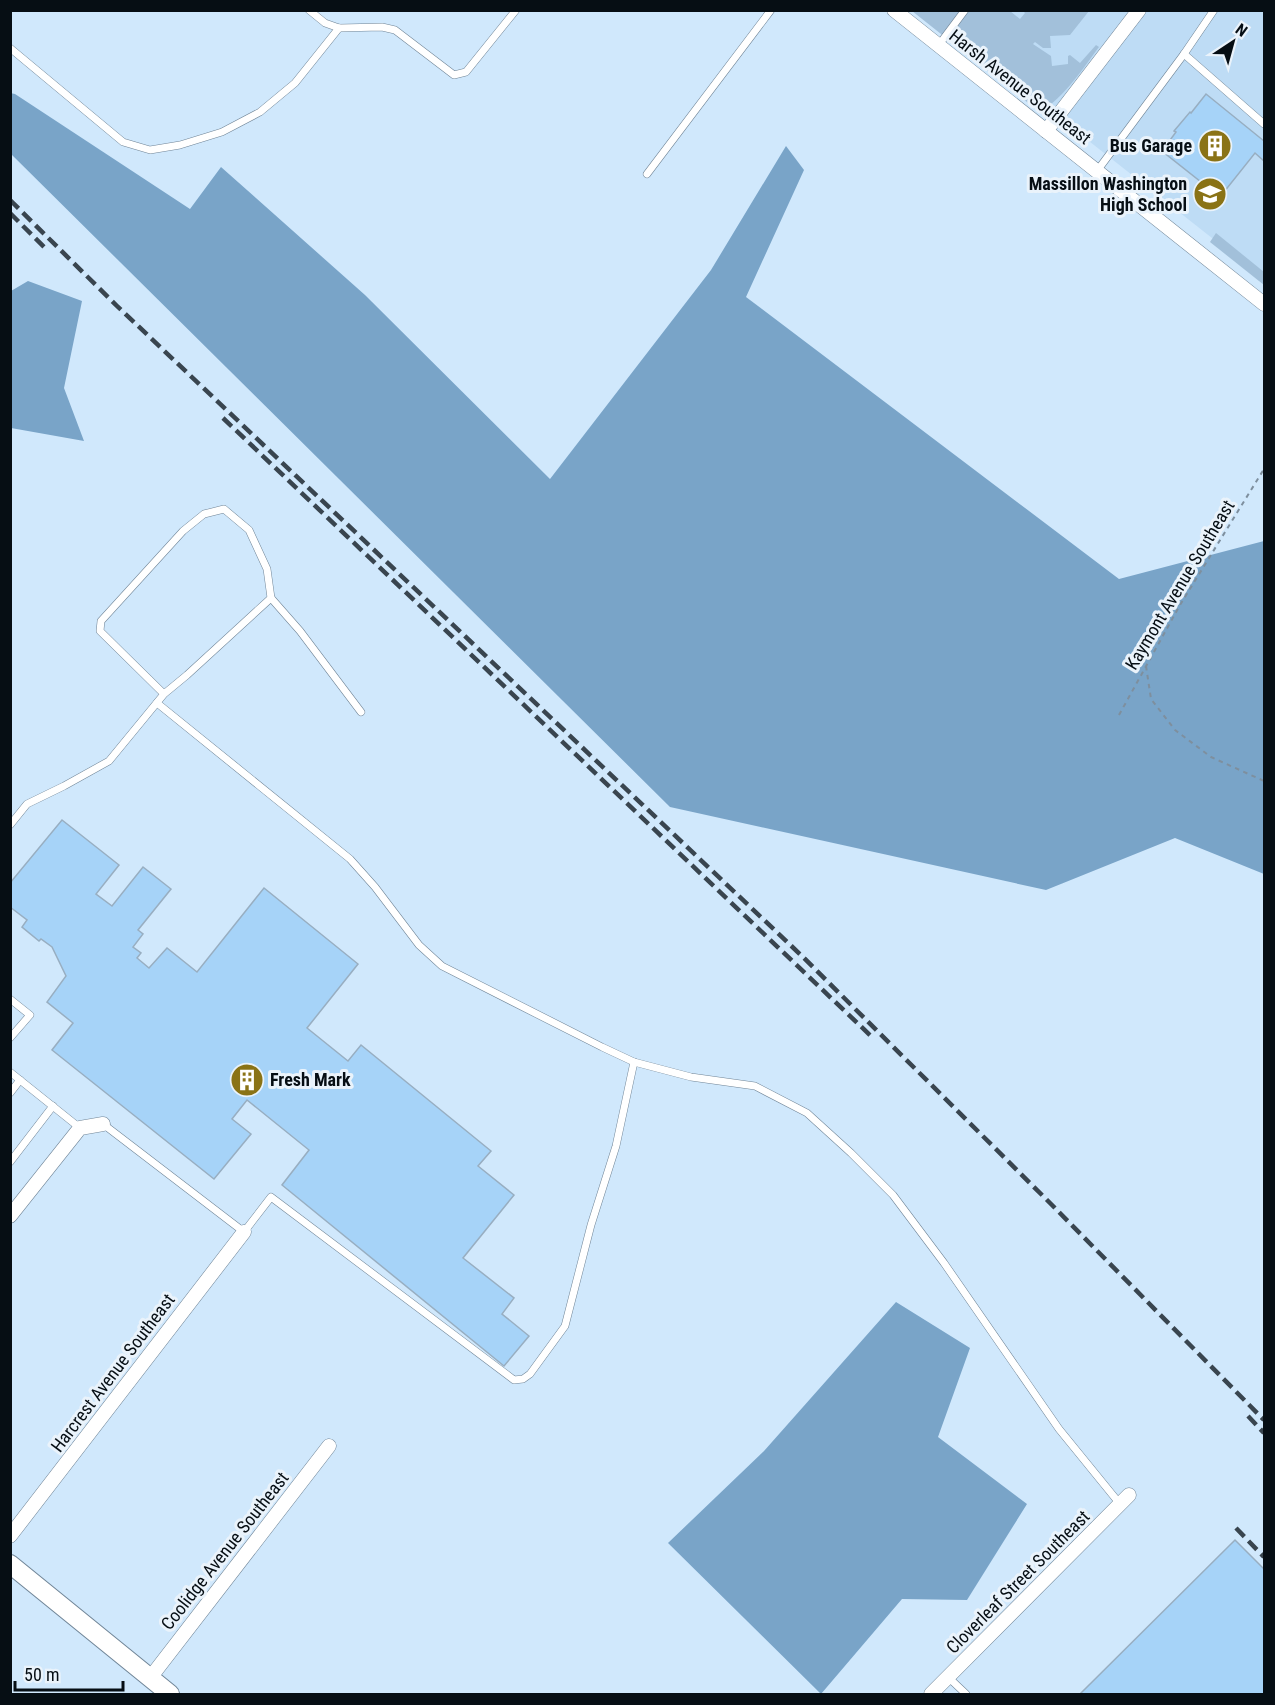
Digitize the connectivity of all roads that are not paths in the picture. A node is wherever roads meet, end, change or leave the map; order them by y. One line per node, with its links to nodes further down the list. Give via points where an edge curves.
1 (309, 10): 8 (lane)
2 (516, 10): 8 (lane, via 466,72 454,75 395,30)
3 (771, 10): 15 (lane)
4 (894, 10): 9 (street, Harsh Avenue Southeast)
5 (965, 10): 9 (lane)
6 (1139, 10): 13 (street)
7 (1214, 10): 11 (lane)
8 (339, 28): 10 (lane, via 295,83 260,112 222,132 150,150 123,142)
9 (938, 46): 13 (street, Harsh Avenue Southeast)
10 (10, 48)
11 (1184, 54): 12 (lane); 14 (lane)
12 (1264, 123)
13 (1046, 131): 14 (street, Harsh Avenue Southeast)
14 (1097, 171): 16 (street, Harsh Avenue Southeast)
15 (647, 174)
16 (1264, 304)
17 (271, 598): 18 (lane); 18 (lane, via 267,569 249,530 224,509 204,514 183,531 101,621 99,628); 20 (lane)
18 (164, 694): 19 (lane)
19 (157, 703): 21 (lane, via 109,761 27,804); 24 (lane, via 350,859 419,945 442,966)
20 (361, 712)
21 (10, 825)
22 (10, 999): 23 (lane, via 30,1015)
23 (10, 1038)
24 (634, 1062): 33 (lane, via 565,1326 523,1379 514,1380 271,1197); 35 (lane, via 691,1077 755,1086 807,1113 893,1195 1059,1429)
25 (10, 1072): 26 (lane)
26 (20, 1080): 27 (lane); 28 (lane)
27 (10, 1093)
28 (53, 1107): 30 (lane); 31 (lane)
29 (103, 1124): 30 (street); 33 (lane)
30 (80, 1128): 32 (street)
31 (10, 1162)
32 (10, 1216)
33 (244, 1232): 36 (street, Harcrest Avenue Southeast)
34 (329, 1446): 39 (street, Coolidge Avenue Southeast)
35 (1124, 1500): 38 (street, Cloverleaf Street Southeast)
36 (10, 1536)
37 (10, 1564): 39 (street)
38 (948, 1677): 41 (street, Cloverleaf Street Southeast); 42 (lane)
39 (150, 1678): 40 (street)
40 (170, 1695)
41 (931, 1695)
42 (966, 1695)

